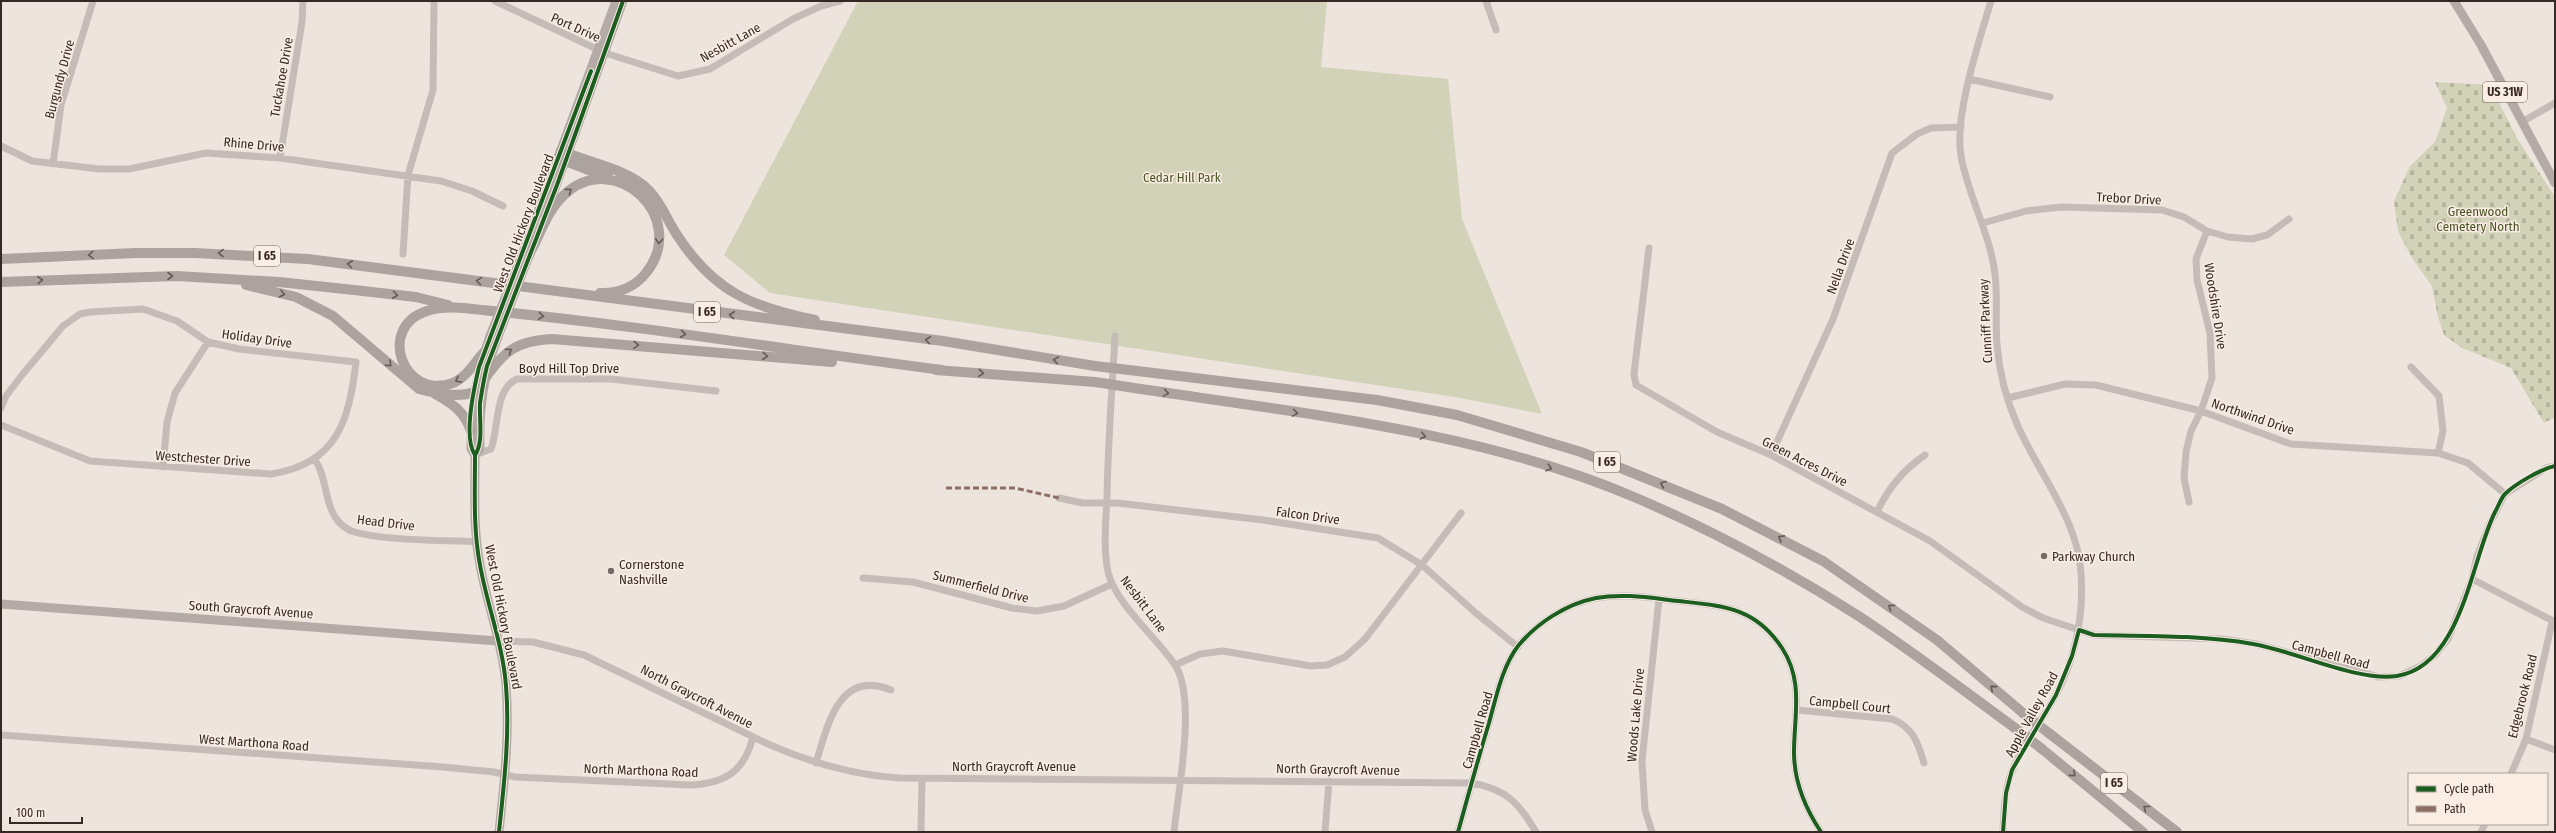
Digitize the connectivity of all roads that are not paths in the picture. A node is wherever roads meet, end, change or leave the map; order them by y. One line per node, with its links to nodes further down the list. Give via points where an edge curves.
1 (93, 1): 21 (street, Burgundy Drive, via 61,105)
2 (303, 1): 20 (street, Tuckahoe Drive, via 302,22)
3 (434, 1): 22 (street, via 433,90)
4 (495, 1): 12 (street, Port Drive)
5 (616, 1): 12 (main road, West Old Hickory Boulevard)
6 (623, 1): 12 (main road, West Old Hickory Boulevard)
7 (840, 1): 12 (street, Nesbitt Lane, via 798,16 736,55 710,69 694,74 678,76 664,73)
8 (1486, 1): 11 (street)
9 (1990, 1): 13 (street, Cunniff Parkway)
10 (2454, 1): 16 (main road, US 31W)
11 (1496, 30)
12 (601, 51): 19 (main road, West Old Hickory Boulevard)
13 (1969, 79): 14 (street); 17 (street, Cunniff Parkway)
14 (2050, 97)
15 (2555, 103): 16 (street)
16 (2522, 122): 23 (main road, US 31W)
17 (1961, 127): 27 (street, Cunniff Parkway, via 1961,154); 58 (street, Nella Drive, via 1931,128 1917,134 1892,153 1833,319)
18 (1, 146): 21 (street, Rhine Drive, via 27,159)
19 (563, 156): 24 (highway); 29 (main road, West Old Hickory Boulevard); 33 (main road, West Old Hickory Boulevard); 38 (highway, via 627,175 642,185 655,198 699,264 738,296 773,311)
20 (280, 158): 21 (street, Rhine Drive, via 206,153 128,169); 22 (street, Rhine Drive)
21 (53, 164)
22 (408, 175): 25 (street, Rhine Drive, via 459,187); 31 (street)
23 (2555, 183)
24 (625, 184): 29 (highway, one-way to 24, via 549,214 571,190 597,180 612,180); 36 (highway, one-way to 36, via 642,195 658,222 658,251 654,262 643,277 628,288 604,293)
25 (503, 206)
26 (2289, 219): 28 (street, Trebor Drive, via 2267,235 2252,239 2228,237)
27 (1983, 223): 28 (street, Trebor Drive, via 2026,212 2061,207 2162,210 2184,217); 50 (street, Cunniff Parkway, via 1995,273 1996,343 2000,373)
28 (2207, 231): 52 (street, Woodshire Drive, via 2196,259 2197,280 2212,351 2212,378)
29 (533, 247): 33 (main road, West Old Hickory Boulevard)
30 (1649, 248): 58 (street, Green Acres Drive, via 1634,374 1636,385 1718,432)
31 (403, 254)
32 (1, 259): 36 (highway, I 65, one-way to 32, via 308,259 241,254 136,253)
33 (524, 261): 39 (main road, West Old Hickory Boulevard, bridge)
34 (217, 279): 35 (highway, I 65, one-way to 34, via 142,276); 37 (highway, I 65, one-way to 37, via 278,282 416,297); 48 (highway, one-way to 48, via 296,297 333,316 407,381 419,389)
35 (1, 282)
36 (532, 288): 38 (highway, I 65, one-way to 36)
37 (460, 308): 42 (highway, one-way to 37, via 467,374 453,383 444,385 426,384 404,366 399,343 403,331 411,320 433,309); 44 (highway, I 65, one-way to 44, via 566,319)
38 (882, 334): 104 (highway, I 65, one-way to 38, bridge, via 2023,713 1937,640 1863,586 1823,561 1722,509 1589,455 1458,415 1377,400 1095,366 943,341)
39 (494, 336): 42 (main road, West Old Hickory Boulevard); 46 (main road, West Old Hickory Boulevard)
40 (1115, 336): 65 (street, Nesbitt Lane)
41 (208, 342): 45 (street, Holiday Drive, via 239,349 356,362); 51 (street, Holiday Drive, via 177,321 143,309 80,314 63,326 44,346 6,396); 61 (street, via 175,393 167,422)
42 (484, 352): 49 (main road, West Old Hickory Boulevard)
43 (2411, 367): 55 (street, via 2439,396 2443,432)
44 (942, 370): 46 (highway, one-way to 44, via 498,360 510,350 529,340 552,339 902,369); 103 (highway, I 65, one-way to 103, bridge, via 1095,382 1378,426 1533,463 1626,494 1718,535 1858,616 2015,728)
45 (354, 379): 59 (street, Westchester Drive, via 345,420 338,434)
46 (483, 384): 49 (highway); 56 (main road, West Old Hickory Boulevard, via 479,418 480,449)
47 (716, 391): 56 (street, Boyd Hill Top Drive, via 611,379 517,378 504,392 491,449)
48 (432, 392): 49 (highway); 54 (highway, via 457,407 467,420)
49 (473, 394): 54 (main road, West Old Hickory Boulevard)
50 (2008, 398): 52 (street, Northwind Drive, via 2065,384 2096,385); 76 (street, Cunniff Parkway, via 2017,424 2077,543 2082,600)
51 (1, 408)
52 (2201, 411): 55 (street, Northwind Drive, via 2291,444); 64 (street, Woodshire Drive, via 2191,431 2186,452 2184,478)
53 (1, 425): 61 (street, Westchester Drive, via 35,437 68,454 90,460)
54 (471, 431): 56 (main road, West Old Hickory Boulevard, via 471,449)
55 (2438, 453): 62 (street, Northwind Drive, via 2468,463)
56 (475, 455): 68 (main road, West Old Hickory Boulevard)
57 (1925, 455): 66 (street, via 1898,477)
58 (1771, 456): 66 (street, Green Acres Drive)
59 (315, 460): 61 (street, Westchester Drive, via 292,471 271,474); 68 (street, Head Drive, via 323,476 334,515 339,523 350,530 386,536)
60 (2555, 466): 62 (street, via 2546,468)
61 (162, 467)
62 (2505, 494): 71 (street, Campbell Road, via 2477,556)
63 (1059, 498): 65 (street, Falcon Drive)
64 (2189, 502)
65 (1107, 505): 69 (street, Falcon Drive, via 1117,503 1378,538); 72 (street, Nesbitt Lane, via 1105,550)
66 (1876, 512): 76 (street, Green Acres Drive, via 1930,541 2022,607 2043,618)
67 (1461, 513): 69 (street)
68 (477, 542): 77 (main road, West Old Hickory Boulevard, via 482,579)
69 (1422, 565): 78 (street, Falcon Drive); 79 (street, via 1358,647 1337,661 1321,666 1306,666 1223,651 1200,654)
70 (863, 578): 72 (street, Summerfield Drive, via 913,582 1012,608 1037,611 1064,606)
71 (2472, 579): 75 (street); 76 (street, Campbell Road, via 2448,639 2435,655 2421,666 2398,676 2369,676 2256,644 2222,639 2094,635)
72 (1112, 584): 79 (street, Nesbitt Lane)
73 (1659, 599): 78 (street, Campbell Road, via 1616,596 1586,601 1556,614); 81 (street, Campbell Road, via 1729,607 1750,615 1782,648 1794,673); 100 (street, Woods Lake Drive, via 1642,760 1646,810)
74 (1, 604): 77 (main road, South Graycroft Avenue)
75 (2553, 622): 84 (street, Edgebrook Road)
76 (2080, 630): 102 (street, Apple Valley Road, via 2056,695 2012,770 2005,798)
77 (498, 641): 83 (street, North Graycroft Avenue, via 533,642 584,655 620,670); 89 (main road, West Old Hickory Boulevard, via 506,685)
78 (1518, 647): 93 (street, Campbell Road, via 1501,682)
79 (1175, 664): 91 (street, Nesbitt Lane, via 1185,698)
80 (891, 690): 86 (street, via 865,687 849,693 839,701 831,716)
81 (1797, 710): 87 (street, Campbell Court, via 1892,719 1903,723 1918,743); 101 (street, Campbell Road, via 1794,752 1798,782 1807,808)
82 (1, 735): 89 (street, West Marthona Road, via 443,767)
83 (753, 737): 86 (street, North Graycroft Avenue); 89 (street, North Marthona Road, via 750,749 737,769 715,783 690,785)
84 (2526, 739): 85 (street); 88 (street, Edgebrook Road)
85 (2555, 750)
86 (816, 763): 90 (street, North Graycroft Avenue, via 873,776)
87 (1924, 763)
88 (2511, 773)
89 (505, 775): 94 (main road, West Old Hickory Boulevard)
90 (922, 778): 91 (street, North Graycroft Avenue); 95 (street)
91 (1180, 780): 92 (street, North Graycroft Avenue); 96 (street, Nesbitt Lane)
92 (1329, 781): 93 (street, North Graycroft Avenue); 97 (street)
93 (1472, 783): 98 (street, Campbell Road); 99 (street, North Graycroft Avenue, via 1496,788 1513,800)
94 (499, 832)
95 (921, 832)
96 (1174, 832)
97 (1325, 832)
98 (1458, 832)
99 (1536, 832)
100 (1652, 832)
101 (1821, 832)
102 (2002, 832)
103 (2143, 832)
104 (2177, 832)

